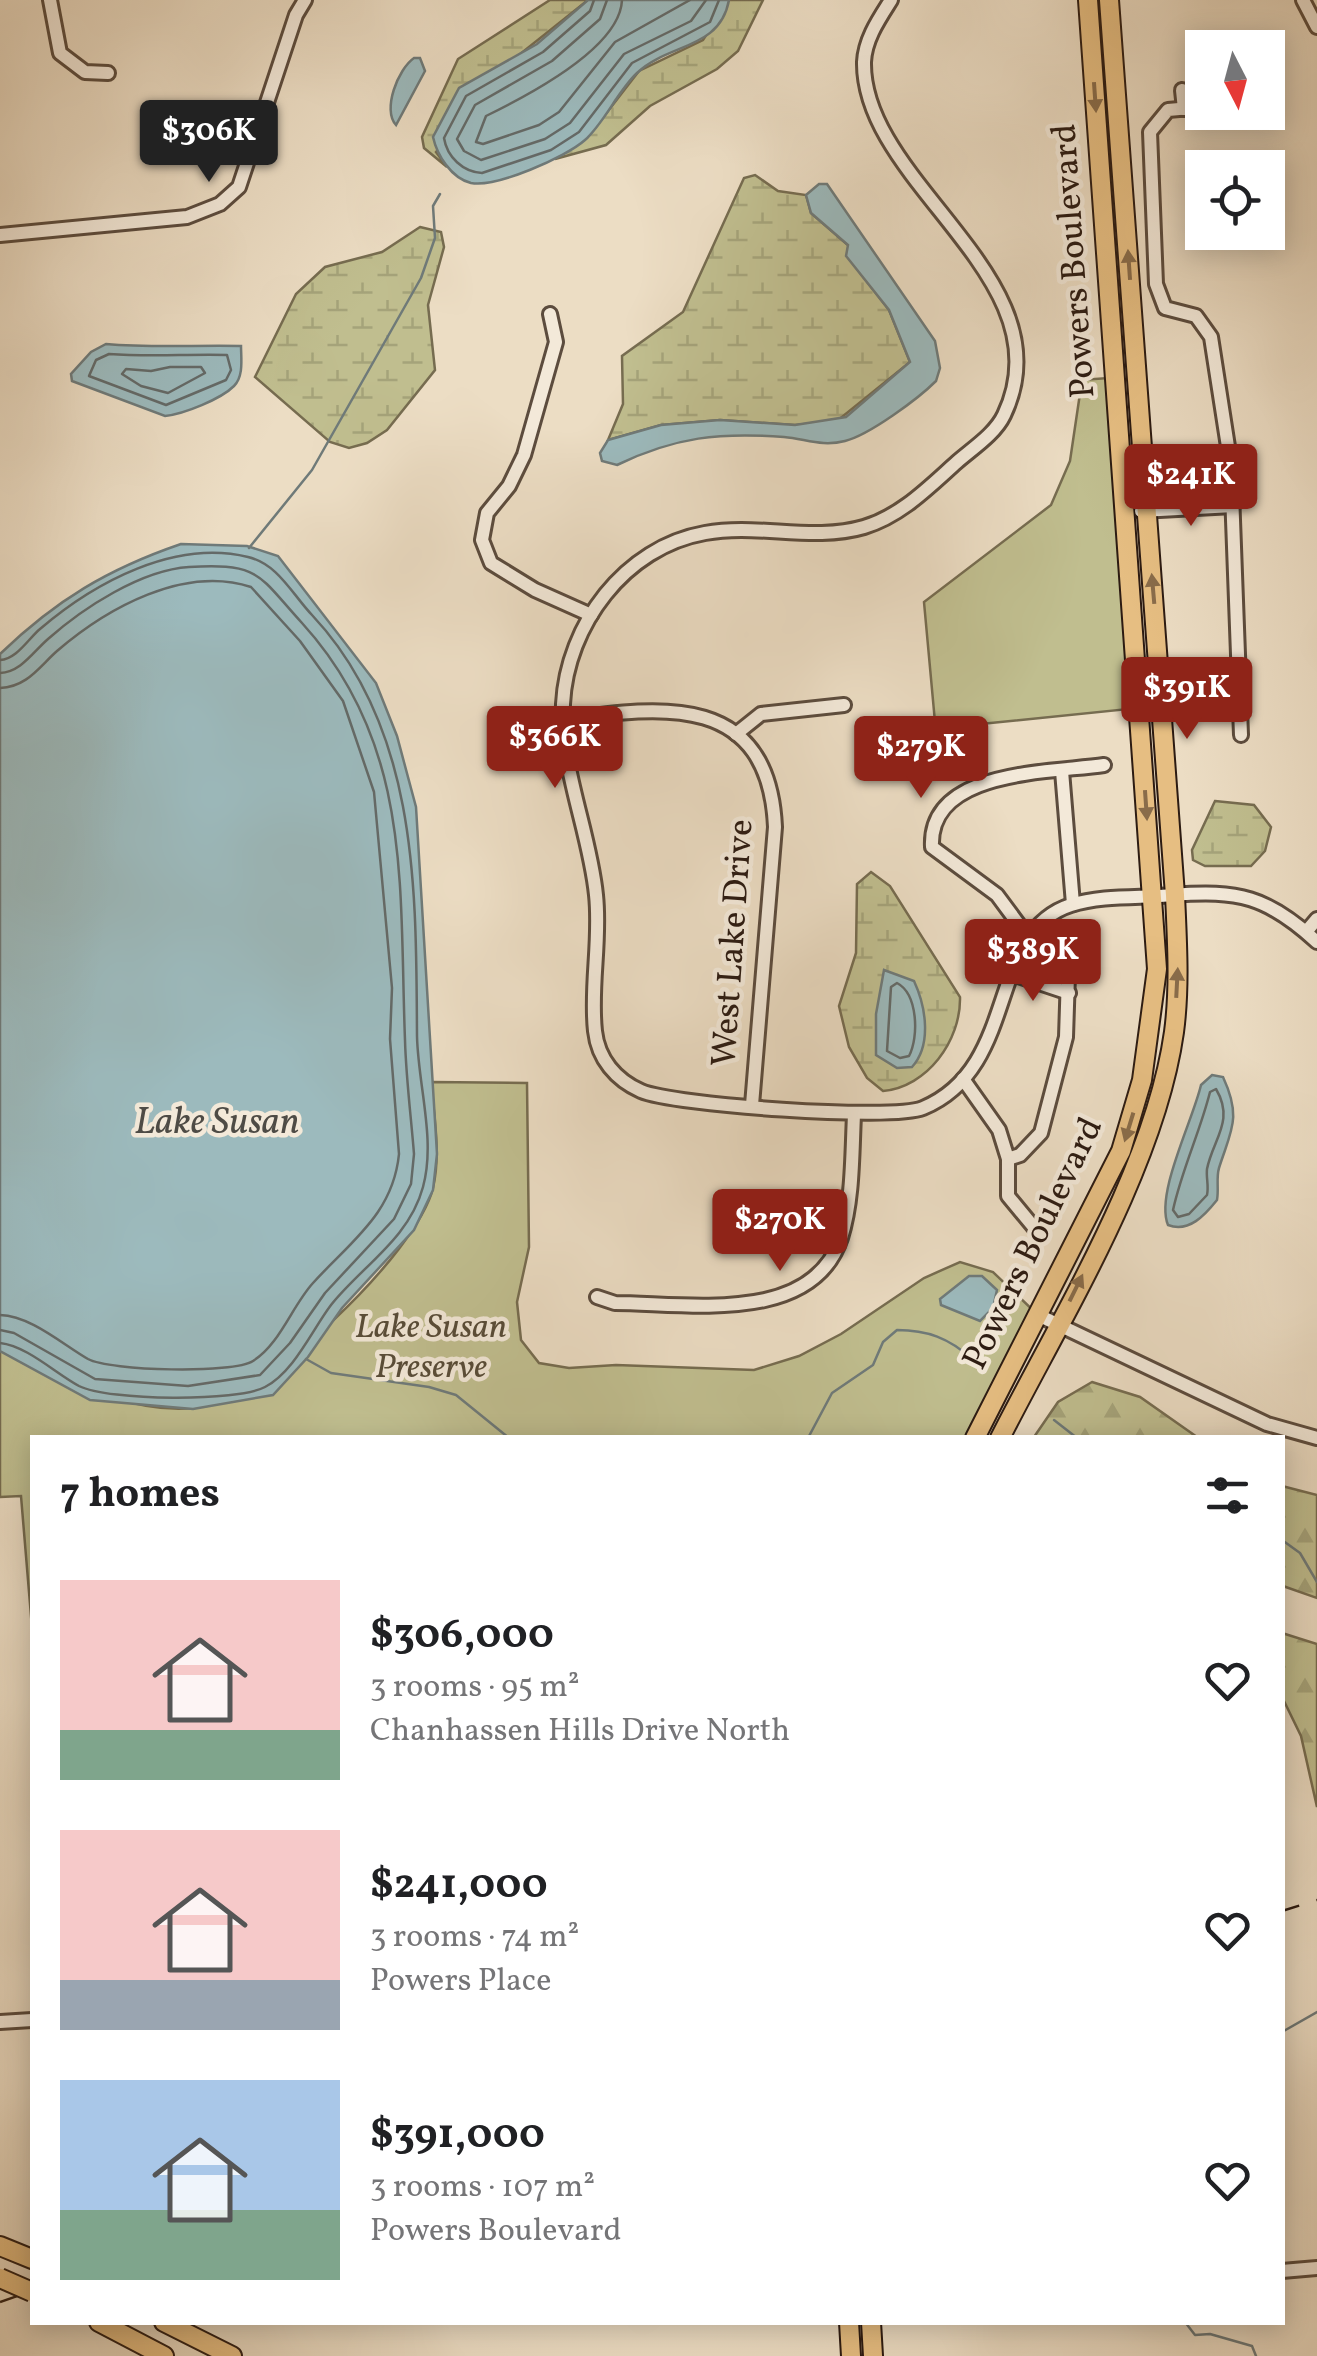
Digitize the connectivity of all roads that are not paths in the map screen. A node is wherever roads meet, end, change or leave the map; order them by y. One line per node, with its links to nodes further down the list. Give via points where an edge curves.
1 (50, 0): 8 (street, via 60,53 85,72)
2 (305, 0): 11 (street, via 238,187 220,204 187,217)
3 (891, 0): 16 (street, via 864,57 867,90 882,127 1004,300 1018,369 1000,424 890,518 845,532 707,532 632,566)
4 (1088, 0): 15 (main road, Powers Boulevard, one-way to 15)
5 (1109, 0): 14 (main road, Powers Boulevard, one-way to 5)
6 (1303, 0): 7 (street)
7 (1317, 27)
8 (108, 74)
9 (1182, 90): 10 (street)
10 (1184, 109): 13 (street, via 1168,110 1150,132 1156,284 1164,308 1196,316 1212,337)
11 (0, 235)
12 (550, 314): 16 (street, via 556,342 524,455 487,513 482,540 491,563)
13 (1233, 506): 14 (street); 20 (street)
14 (1146, 510): 15 (street); 23 (main road, Powers Boulevard, one-way to 14)
15 (1126, 512): 24 (main road, Powers Boulevard, one-way to 24)
16 (590, 616): 18 (street, via 569,674)
17 (844, 705): 19 (street, via 753,716)
18 (565, 720): 19 (street, via 681,710); 33 (street, via 596,889 595,1034 603,1061 645,1094)
19 (736, 734): 33 (street, West Lake Drive, via 759,764 774,804)
20 (1241, 735)
21 (1104, 765): 22 (street)
22 (1062, 771): 25 (street); 27 (street, via 978,785 953,797 931,829 932,847 996,896)
23 (1175, 895): 24 (street); 28 (street, via 1250,896); 39 (main road, Powers Boulevard, one-way to 23, via 1143,1152 1162,1092 1177,986)
24 (1153, 896): 25 (street); 38 (main road, Powers Boulevard, one-way to 38, via 1157,969 1142,1080 1121,1152)
25 (1073, 904): 27 (street, via 1039,922)
26 (1317, 919): 28 (street)
27 (1028, 937): 30 (street)
28 (1312, 937)
29 (1060, 948): 31 (street)
30 (1012, 974): 31 (street); 32 (street, via 992,1038)
31 (1069, 993): 35 (street, via 1066,1037 1042,1133)
32 (963, 1080): 34 (street, via 924,1108); 35 (street, via 999,1130)
33 (752, 1105): 34 (street)
34 (854, 1116): 37 (street, via 840,1240 806,1284 764,1300 615,1303)
35 (1008, 1158): 36 (street, via 1008,1196)
36 (1036, 1232)
37 (598, 1297)
38 (1038, 1315): 39 (street); 40 (main road, Powers Boulevard)
39 (1058, 1324): 41 (main road, Powers Boulevard); 42 (street, via 1267,1424)
40 (978, 1435)
41 (1002, 1435)
42 (1317, 1438)
43 (30, 2020): 44 (street)
44 (0, 2022)
45 (0, 2246): 46 (main road)
46 (28, 2257)
47 (1317, 2268): 48 (street)
48 (1285, 2271)
49 (0, 2278): 50 (main road, bridge)
50 (30, 2291)
51 (106, 2325): 55 (main road)
52 (170, 2325): 56 (main road)
53 (849, 2325): 57 (main road)
54 (871, 2325): 58 (main road)
55 (164, 2356)
56 (232, 2356)
57 (851, 2356)
58 (873, 2356)

